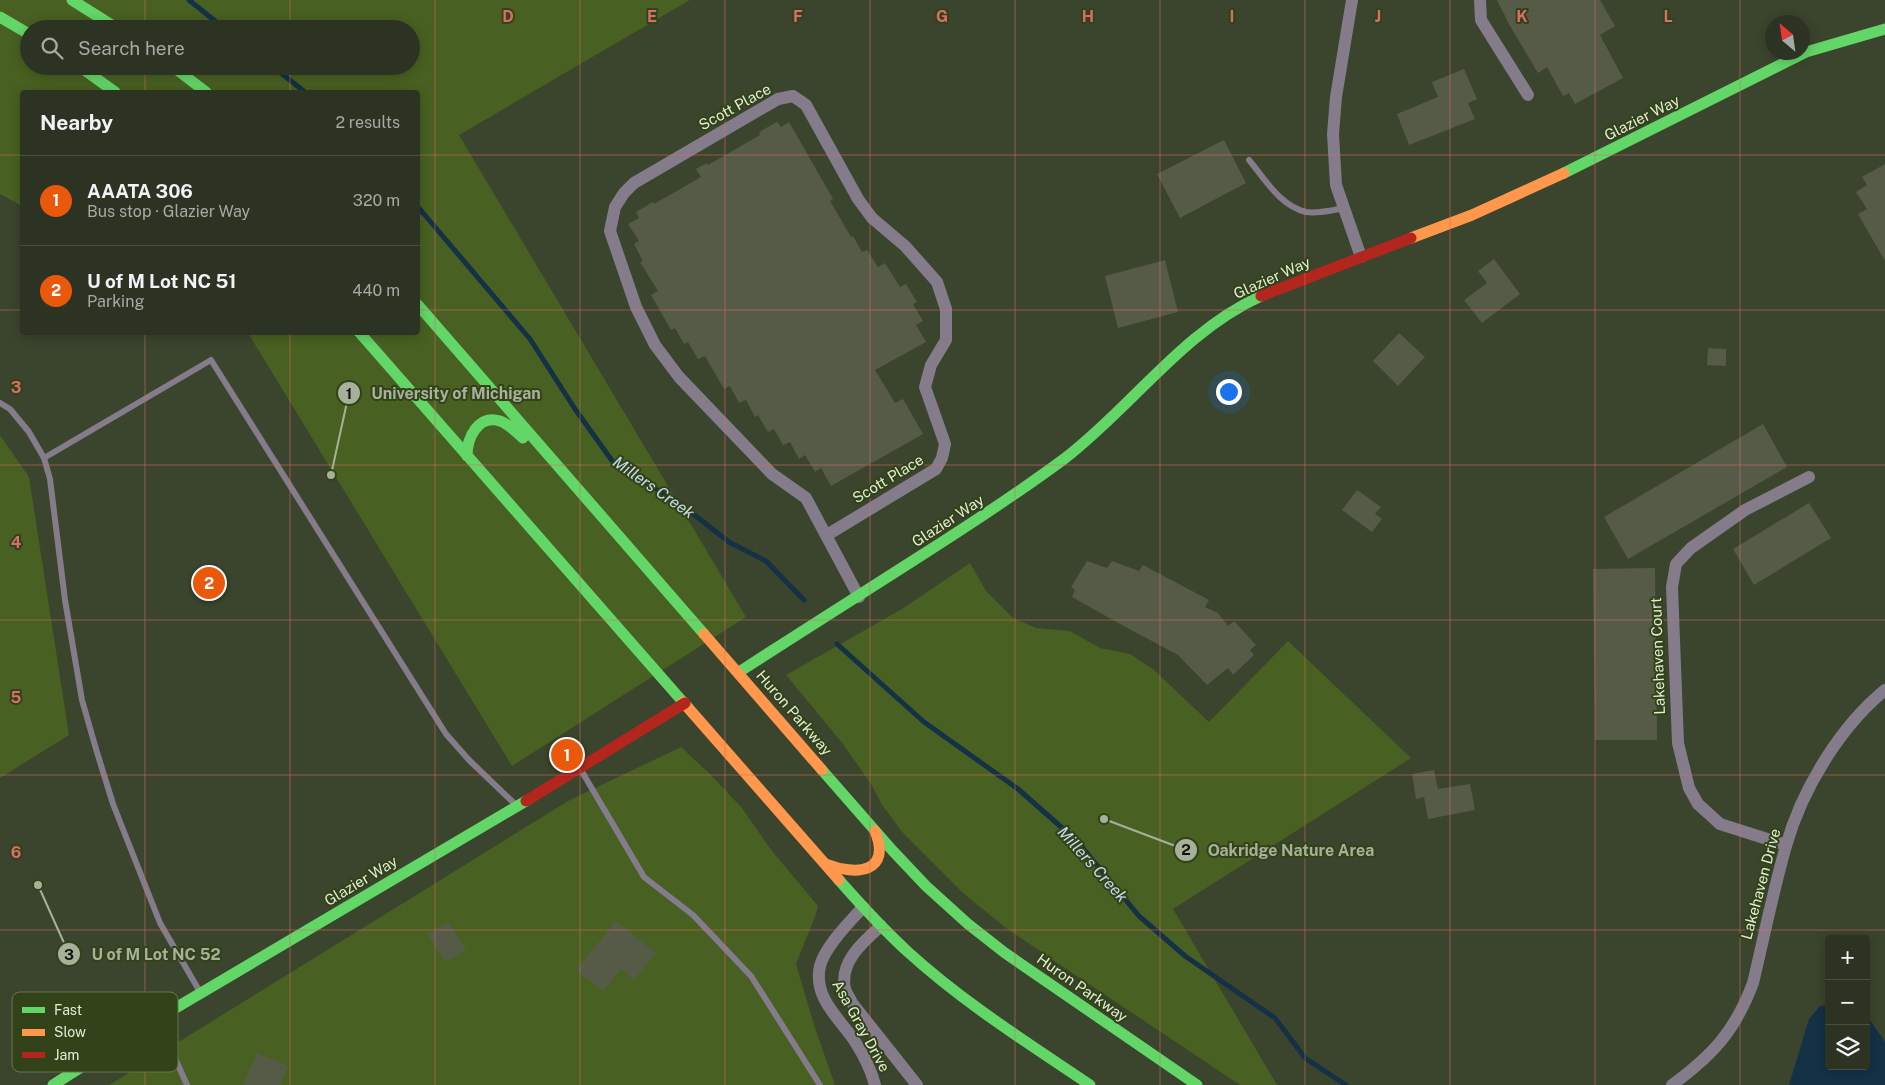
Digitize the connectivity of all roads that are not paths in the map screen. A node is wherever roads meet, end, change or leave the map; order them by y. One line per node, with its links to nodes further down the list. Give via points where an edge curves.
1 (72, 0): 5 (main road)
2 (1352, 0): 14 (street, via 1333,134 1336,184)
3 (1480, 0): 12 (street, via 1482,20)
4 (0, 17): 6 (main road)
5 (104, 20)
6 (20, 29)
7 (1885, 29): 15 (main road, Glazier Way, via 1806,52 1542,184)
8 (91, 75): 10 (main road)
9 (184, 75): 11 (main road)
10 (112, 90)
11 (203, 90)
12 (1528, 95)
13 (1249, 160): 14 (lane, via 1274,192 1290,206 1307,212)
14 (1344, 208): 15 (street)
15 (1362, 257): 24 (main road, Glazier Way, via 1247,303 1215,322 1066,457 1007,500)
16 (420, 307): 21 (main road, Huron Parkway)
17 (362, 335): 19 (main road)
18 (0, 403): 20 (lane, via 10,409 29,432)
19 (467, 456): 21 (main road, via 467,441 474,429 486,422 499,421); 27 (main road)
20 (44, 458): 29 (lane, via 211,360 446,734); 35 (lane, via 50,479 82,700 113,804 160,923)
21 (559, 467): 25 (main road, Huron Parkway)
22 (1809, 477): 31 (street, Lakehaven Court, via 1745,510 1691,548 1676,564 1672,587 1678,743 1689,788 1698,804 1720,824)
23 (826, 535): 23 (street, Scott Place, via 806,498 772,474 679,377 656,345 636,307 610,231 615,207 634,183 778,100 793,96 806,105 858,199 872,218 905,246 937,282 946,309 946,340 931,365 925,387 945,444 942,458 936,469); 24 (street, Scott Place)
24 (859, 597): 25 (main road, Glazier Way)
25 (739, 672): 30 (main road, Huron Parkway)
26 (1885, 690): 31 (street, Lakehaven Drive, via 1864,709 1828,756 1811,785)
27 (685, 703): 28 (main road, Glazier Way); 32 (main road)
28 (580, 769): 29 (main road, Glazier Way); 41 (lane, via 644,877 693,915 751,976)
29 (517, 806): 35 (main road, Glazier Way)
30 (875, 830): 32 (main road, via 880,853 870,867 853,872); 45 (main road, Huron Parkway, via 926,886 983,936)
31 (1786, 845): 46 (street, Lakehaven Drive, via 1753,983 1745,1004 1736,1022 1708,1057)
32 (824, 862): 33 (main road)
33 (863, 907): 34 (main road); 42 (street, Asa Gray Drive, via 830,947 820,965 819,982 829,1008 854,1041 872,1072)
34 (880, 926): 43 (street, Asa Gray Drive, via 849,960 845,989 852,1003); 44 (main road, via 977,1008)
35 (201, 993): 36 (main road, Glazier Way)
36 (178, 1007)
37 (178, 1065): 40 (lane)
38 (73, 1072): 39 (main road, Glazier Way)
39 (53, 1085)
40 (187, 1085)
41 (820, 1085)
42 (875, 1085)
43 (917, 1085)
44 (1090, 1085)
45 (1197, 1085)
46 (1672, 1085)

